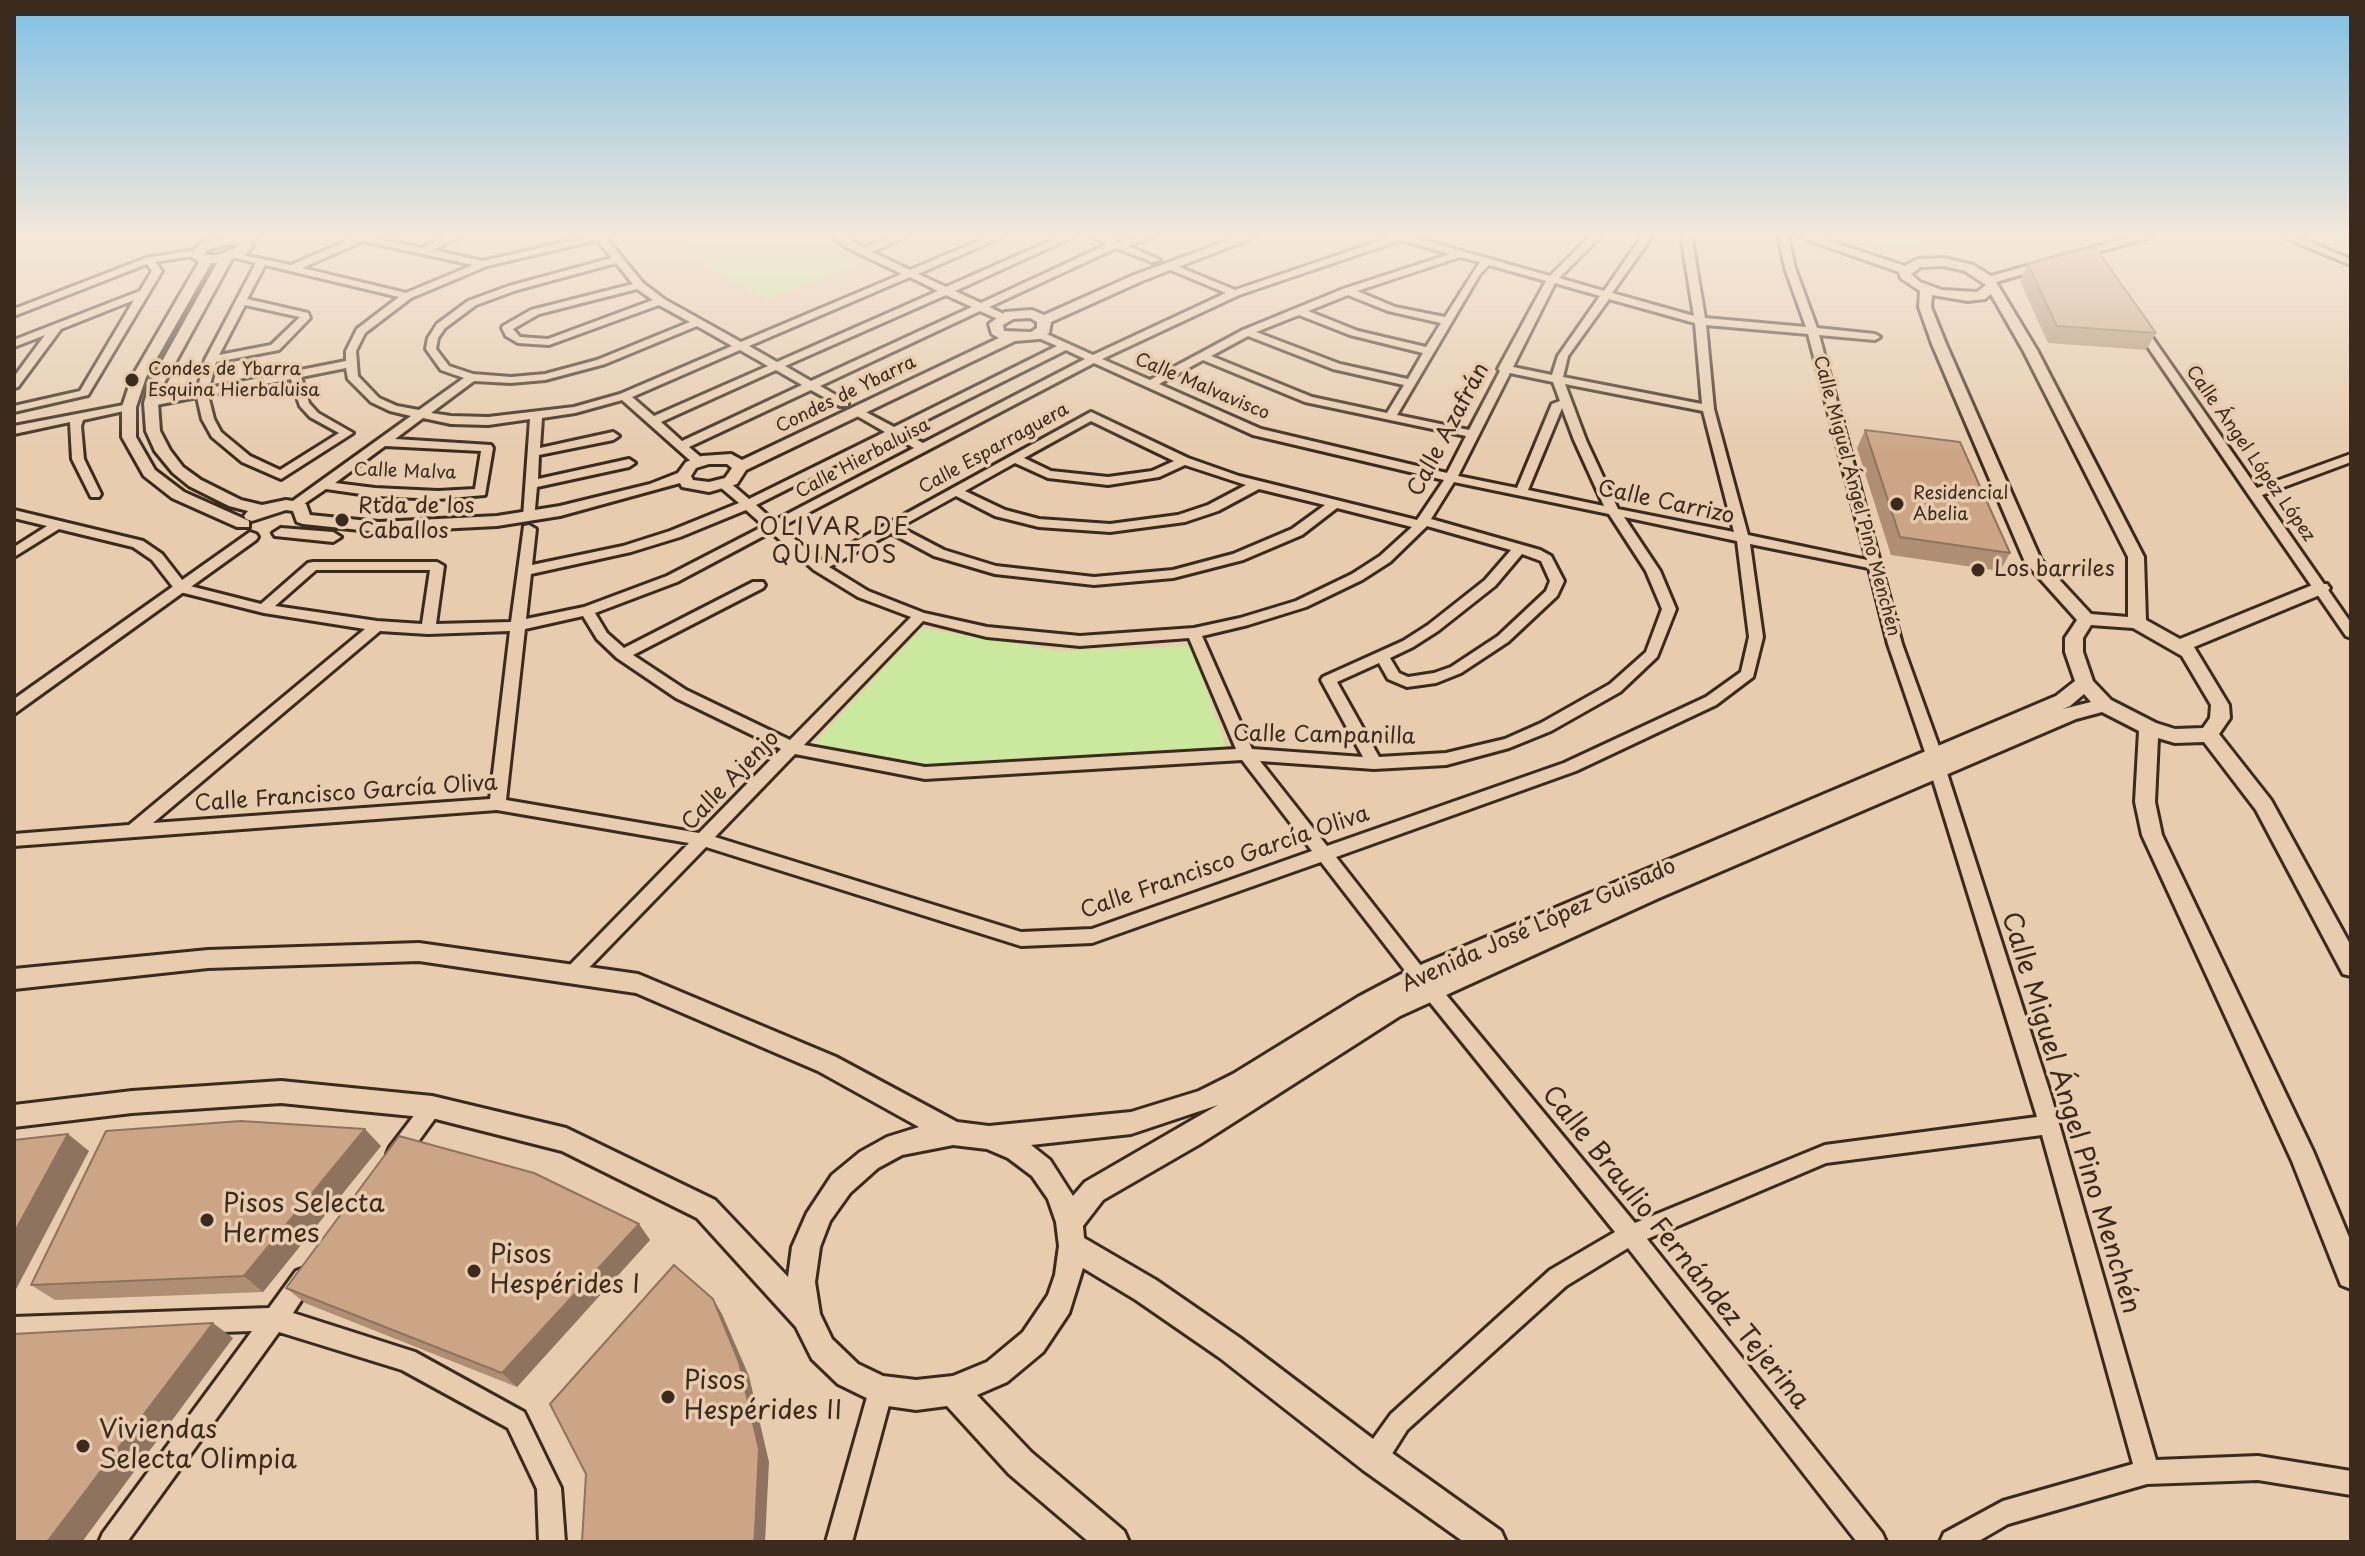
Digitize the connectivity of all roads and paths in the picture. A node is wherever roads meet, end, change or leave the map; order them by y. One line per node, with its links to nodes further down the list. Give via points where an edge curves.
1 (981, 307): 35 (street)
2 (106, 308): 36 (street)
3 (133, 308): 65 (street, via 84,393)
4 (174, 308): 63 (main road)
5 (199, 308): 61 (main road, via 169,358)
6 (238, 308): 48 (street)
7 (271, 308): 48 (street, via 305,318 275,348)
8 (392, 308): 49 (street, via 361,331)
9 (466, 308): 53 (street, via 433,338 431,349 445,368)
10 (552, 308): 11 (street, via 507,328 518,340 549,342)
11 (642, 308)
12 (671, 308): 34 (street)
13 (832, 308): 44 (street)
14 (909, 308): 50 (street)
15 (980, 308): 58 (street)
16 (1057, 308): 30 (main road)
17 (1062, 308): 30 (main road)
18 (1204, 308): 47 (street, Calle Hierbaluisa)
19 (1306, 308): 29 (street)
20 (1389, 308): 32 (street)
21 (1456, 308): 32 (street)
22 (1537, 308): 51 (street, Calle Azafrán)
23 (1596, 308): 54 (street, via 1563,356)
24 (1649, 308): 33 (street)
25 (1698, 308): 33 (street, Calle Francisco García Oliva)
26 (1804, 308): 38 (street, Calle Miguel Ángel Pino Menchén)
27 (1925, 308): 121 (main road, via 2033,562)
28 (2004, 308): 122 (main road, via 2136,557)
29 (1298, 311): 37 (street); 45 (street, via 1354,333)
30 (1038, 317): 35 (main road, Condes de Ybarra); 39 (main road, via 1046,327)
31 (2134, 318): 95 (street, Calle Ángel López López)
32 (1448, 321): 45 (street)
33 (1700, 321): 38 (street); 66 (street, Calle Francisco García Oliva)
34 (696, 323): 44 (street); 53 (street, via 574,371 511,380)
35 (1000, 324): 40 (main road); 64 (main road, Condes de Ybarra)
36 (58, 326): 42 (street); 57 (street)
37 (1247, 332): 46 (street); 55 (street, via 1337,367)
38 (1812, 332): 41 (street); 112 (street, Calle Miguel Ángel Pino Menchén)
39 (1038, 334): 40 (main road); 43 (street, Calle Malvavisco)
40 (1012, 337): 64 (main road, Condes de Ybarra)
41 (1875, 337)
42 (14, 344)
43 (1066, 346): 47 (street, Calle Malvavisco); 73 (street)
44 (741, 347): 50 (street); 60 (street)
45 (1428, 351): 55 (street)
46 (1203, 356): 56 (street); 69 (street, via 1309,400)
47 (1093, 359): 56 (street, Calle Malvavisco); 78 (street, Calle Hierbaluisa)
48 (211, 360): 59 (street)
49 (350, 364): 52 (street); 68 (street, via 352,377 375,400)
50 (777, 366): 58 (street); 71 (street)
51 (1504, 369): 54 (street); 74 (street, Calle Azafrán)
52 (295, 375): 59 (street); 59 (street, via 304,404 347,433 281,475 246,459 216,434)
53 (472, 377): 68 (street, Calle Malva)
54 (1557, 378): 66 (street); 99 (street, Calle Campanilla)
55 (1412, 383): 69 (street)
56 (1150, 384): 86 (street, Calle Malvavisco, via 1257,432)
57 (14, 385)
58 (811, 386): 64 (street); 77 (street)
59 (202, 392): 61 (street)
60 (624, 396): 70 (street); 71 (street)
61 (151, 403): 98 (main road, via 153,431 178,470 210,491)
62 (1558, 404): 93 (street)
63 (129, 407): 67 (street); 107 (main road, via 129,437 149,473)
64 (850, 408): 73 (street); 85 (main road, Condes de Ybarra)
65 (14, 409)
66 (1708, 409): 109 (street, Calle Francisco García Oliva)
67 (78, 416): 72 (street); 94 (street, via 78,459)
68 (418, 416): 70 (street, via 488,421); 76 (street, Calle Malva)
69 (1391, 416): 74 (street)
70 (536, 417): 79 (street)
71 (653, 421): 77 (street)
72 (14, 430)
73 (895, 433): 78 (street); 96 (street)
74 (1472, 434): 86 (street, Calle Azafrán)
75 (613, 436): 79 (street)
76 (383, 442): 90 (street, Calle Malva); 90 (street, Calle Malva, via 487,448 481,492 438,495)
77 (681, 446): 82 (street)
78 (923, 448): 105 (street, Calle Hierbaluisa)
79 (534, 453): 88 (street)
80 (1015, 458): 83 (street, via 1048,474 1108,481 1155,474); 83 (street, Calle Esparraguera, via 1091,416); 92 (street, Calle Esparraguera)
81 (2351, 458): 95 (street)
82 (698, 461): 85 (main road, via 715,457); 87 (main road)
83 (1184, 461): 91 (street, Calle Esparraguera)
84 (629, 463): 88 (street)
85 (736, 463): 89 (main road, via 737,476)
86 (1451, 478): 93 (street, Calle Carrizo); 103 (street, Calle Azafrán)
87 (689, 481): 89 (main road); 102 (main road, via 621,508)
88 (532, 484): 102 (street)
89 (724, 484): 96 (street, Calle Azafrán)
90 (323, 485): 100 (street, Calle Malva)
91 (1256, 485): 92 (street, via 1180,519 1110,528 1039,523 1000,513); 97 (street, Calle Esparraguera)
92 (955, 491): 106 (street, Calle Esparraguera)
93 (1521, 492): 99 (street, Calle Carrizo)
94 (95, 494)
95 (2254, 494): 117 (street, Calle Ángel López López)
96 (748, 504): 105 (street, Calle Azafrán); 114 (street, via 626,549)
97 (1334, 504): 103 (street, Calle Esparraguera); 106 (street, via 1297,532 1238,557 1173,574 1094,581 980,566 939,553)
98 (262, 510): 100 (main road); 107 (main road)
99 (1613, 511): 109 (street, Calle Carrizo); 139 (street, Calle Campanilla, via 1653,571 1669,609 1652,654 1615,688 1509,743 1446,759)
100 (299, 512): 102 (main road, via 346,525); 108 (main road)
101 (14, 514): 104 (street)
102 (529, 523): 108 (main road, via 404,540); 114 (street)
103 (1422, 523): 110 (street, Calle Esparraguera); 126 (street, Calle Azafrán, via 1385,559 1330,591 1273,614)
104 (58, 524): 111 (street); 116 (street, via 138,544 157,557)
105 (772, 527): 113 (street, Calle Azafrán); 119 (street, Calle Hierbaluisa, via 672,579)
106 (890, 527): 113 (street, Calle Esparraguera)
107 (246, 531): 108 (main road); 116 (main road)
108 (281, 533)
109 (1743, 540): 112 (street, Calle Carrizo); 144 (street, Calle Francisco García Oliva, via 1756,637 1748,674 1711,701 1570,767)
110 (1519, 549): 130 (street, via 1470,600); 130 (street, Calle Esparraguera, via 1546,559 1557,581 1552,593 1503,639 1456,670 1421,681 1398,681)
111 (14, 553)
112 (1873, 565): 138 (street, Calle Miguel Ángel Pino Menchén)
113 (819, 567): 120 (street, Calle Azafrán, via 863,594)
114 (524, 571): 124 (street)
115 (758, 585): 129 (street)
116 (181, 588): 118 (street, Calle Hierbaluisa); 133 (main road)
117 (2323, 594): 127 (street, Calle Ángel López López); 128 (main road)
118 (264, 609): 123 (street, Calle Hierbaluisa); 125 (street, via 313,566 437,566)
119 (587, 611): 124 (street, Calle Hierbaluisa); 129 (street, Calle Campanilla)
120 (920, 616): 126 (street, Calle Azafrán, via 1040,639 1112,641); 136 (street, Calle Ajenjo)
121 (2086, 619): 122 (main road); 131 (main road, via 2074,638)
122 (2137, 623): 128 (main road)
123 (377, 626): 125 (street, Calle Hierbaluisa); 141 (street)
124 (515, 626): 125 (street, Calle Hierbaluisa); 140 (street)
125 (428, 629)
126 (1194, 633): 137 (street, Calle Braulio Fernández Tejerina)
127 (2351, 633)
128 (2184, 649): 135 (main road, via 2220,705 2220,718)
129 (622, 655): 136 (street, Calle Campanilla, via 681,694)
130 (1382, 656): 139 (street, via 1328,680)
131 (2085, 683): 132 (main road); 138 (main road, Avenida José López Guisado, via 2063,701)
132 (2104, 705): 134 (main road); 138 (main road, Avenida José López Guisado)
133 (14, 708)
134 (2149, 728): 135 (main road, via 2175,736); 158 (main road, via 2145,802 2152,835 2304,1159)
135 (2209, 735): 145 (main road, via 2264,805)
136 (792, 748): 137 (street, Calle Campanilla, via 925,773); 143 (street, Calle Ajenjo)
137 (1246, 754): 139 (street, Calle Campanilla); 144 (street, Calle Braulio Fernández Tejerina)
138 (1936, 762): 148 (main road, Avenida José López Guisado); 151 (street, Calle Miguel Ángel Pino Menchén)
139 (1374, 763)
140 (497, 804): 141 (street, Calle Francisco García Oliva); 143 (street, Calle Francisco García Oliva)
141 (134, 830): 142 (street, Calle Francisco García Oliva)
142 (14, 840)
143 (705, 840): 144 (street, Calle Francisco García Oliva, via 1021,939 1092,936); 146 (street, Calle Ajenjo)
144 (1322, 852): 148 (street, Calle Braulio Fernández Tejerina)
145 (2351, 967)
146 (572, 974): 147 (main road, via 419,952 208,959); 152 (main road, via 638,984 827,1064)
147 (14, 979)
148 (1425, 983): 153 (main road, Avenida José López Guisado, via 1366,1004 1204,1100 1131,1123); 155 (main road, Avenida José López Guisado, via 1191,1136 1094,1191); 156 (street, Calle Braulio Fernández Tejerina)
149 (432, 1107): 150 (main road, via 281,1092); 154 (street); 159 (main road, via 566,1140 706,1209)
150 (14, 1116)
151 (2049, 1125): 156 (street, via 1825,1154); 165 (street, Calle Miguel Ángel Pino Menchén)
152 (953, 1133): 153 (main road); 159 (main road, via 896,1145 841,1184 820,1213 806,1247 801,1282)
153 (989, 1138): 155 (main road, via 1041,1168 1059,1193)
154 (383, 1172)
155 (1070, 1234): 163 (main road, via 1069,1275 1059,1303 1033,1342 997,1372); 164 (main road)
156 (1631, 1235): 164 (street, via 1558,1278 1399,1422); 172 (street, Calle Braulio Fernández Tejerina)
157 (320, 1258): 160 (street)
158 (2351, 1275)
159 (806, 1317): 162 (main road, via 822,1349 848,1374)
160 (275, 1319): 161 (street); 167 (street); 168 (street, via 407,1360 516,1420 549,1488)
161 (14, 1328)
162 (881, 1390): 163 (main road, via 916,1395); 169 (street)
163 (953, 1391): 170 (main road, via 1020,1463)
164 (1374, 1459): 171 (main road)
165 (2147, 1472): 166 (street, via 2258,1468); 173 (street, via 2003,1513)
166 (2351, 1483)
167 (112, 1542)
168 (552, 1542)
169 (839, 1542)
170 (1113, 1542)
171 (1490, 1542)
172 (1873, 1542)
173 (1953, 1542)

